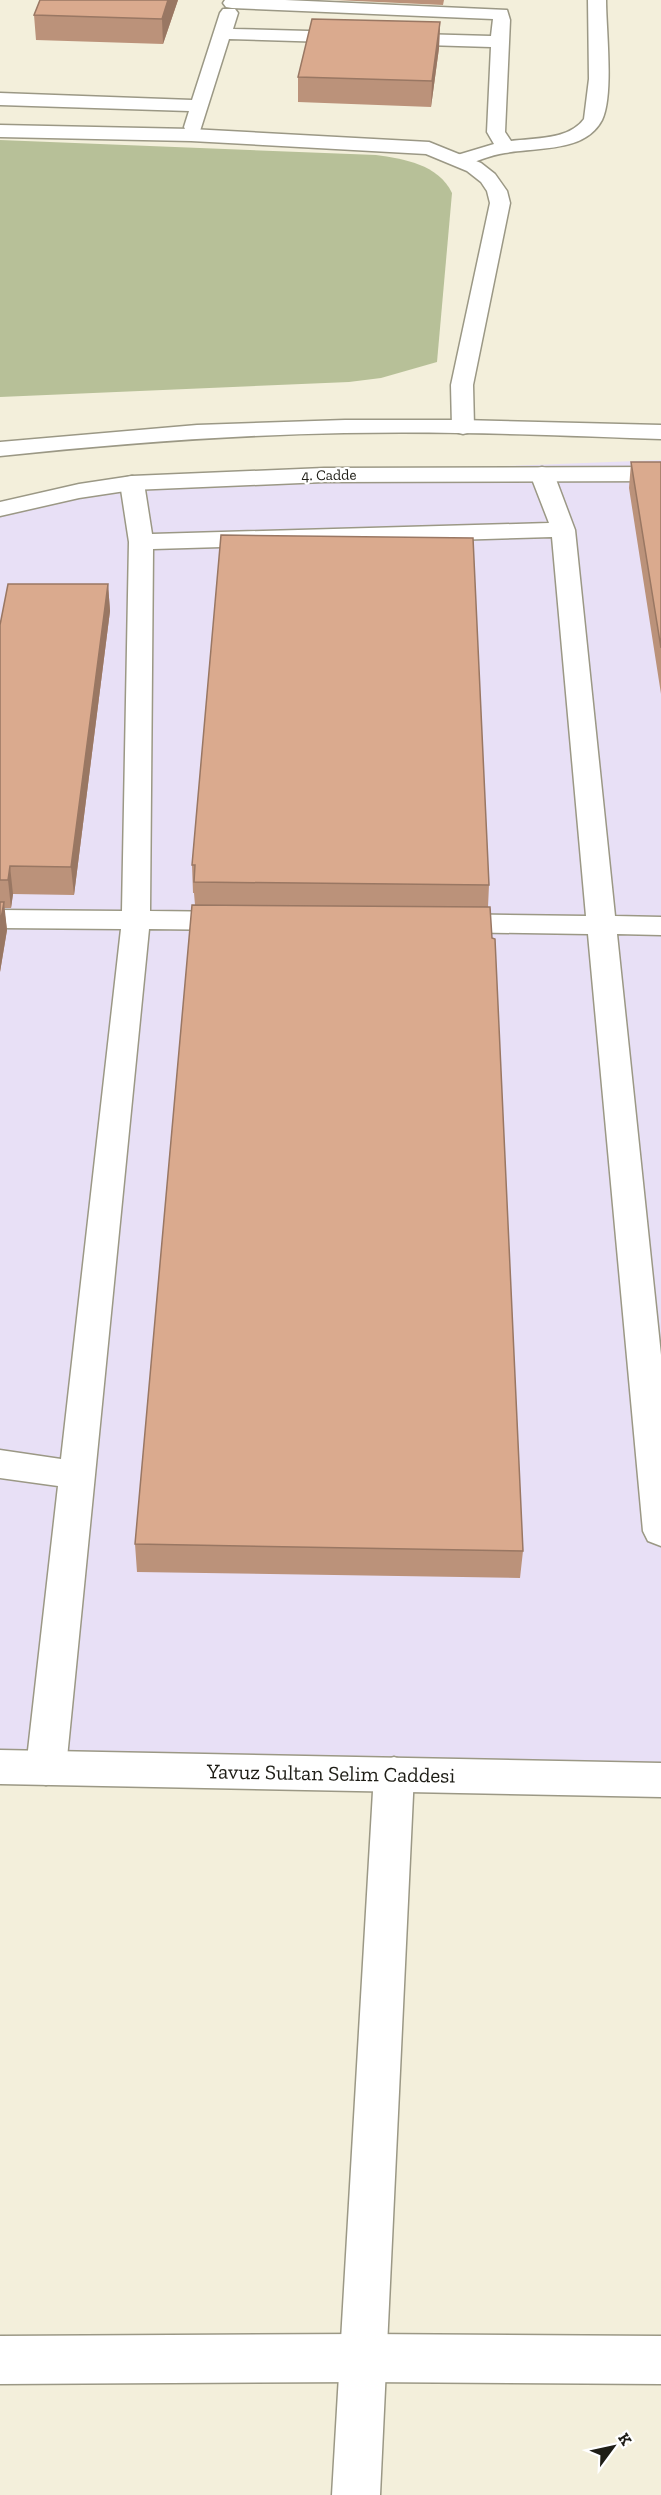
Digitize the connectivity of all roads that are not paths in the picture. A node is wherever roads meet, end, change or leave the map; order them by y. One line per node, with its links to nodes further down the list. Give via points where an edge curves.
1 (597, 0): 10 (street, via 597,99 593,120 558,141)
2 (233, 2): 3 (street); 4 (street)
3 (502, 7): 5 (street)
4 (222, 34): 5 (street); 7 (street)
5 (500, 42): 10 (street, via 496,132)
6 (0, 99): 7 (street)
7 (199, 106): 9 (street)
8 (0, 132): 9 (street)
9 (191, 135): 11 (street, via 429,148)
10 (506, 147): 11 (street)
11 (461, 160): 12 (street, via 488,178 500,203 462,385)
12 (463, 427): 13 (street); 14 (street, via 230,431)
13 (661, 432)
14 (0, 449)
15 (542, 474): 16 (street, 4. Cadde); 17 (street, 4. Cadde, via 324,475); 19 (street)
16 (661, 474)
17 (132, 483): 18 (street, 4. Cadde); 20 (street)
18 (0, 509)
19 (563, 530): 20 (street); 25 (street)
20 (141, 542): 22 (street)
21 (0, 919): 22 (street)
22 (136, 920): 23 (street); 28 (street)
23 (255, 921)
24 (423, 923): 25 (street)
25 (602, 925): 26 (street); 29 (street)
26 (661, 926)
27 (0, 1464): 28 (street)
28 (77, 1475): 31 (street)
29 (661, 1532)
30 (0, 1767): 31 (street, Yavuz Sultan Selim Caddesi)
31 (46, 1768): 32 (street, Yavuz Sultan Selim Caddesi)
32 (394, 1774): 33 (street, Yavuz Sultan Selim Caddesi); 34 (street)
33 (661, 1780)
34 (363, 2358): 35 (street); 36 (street); 37 (street)
35 (0, 2360)
36 (661, 2360)
37 (356, 2495)

